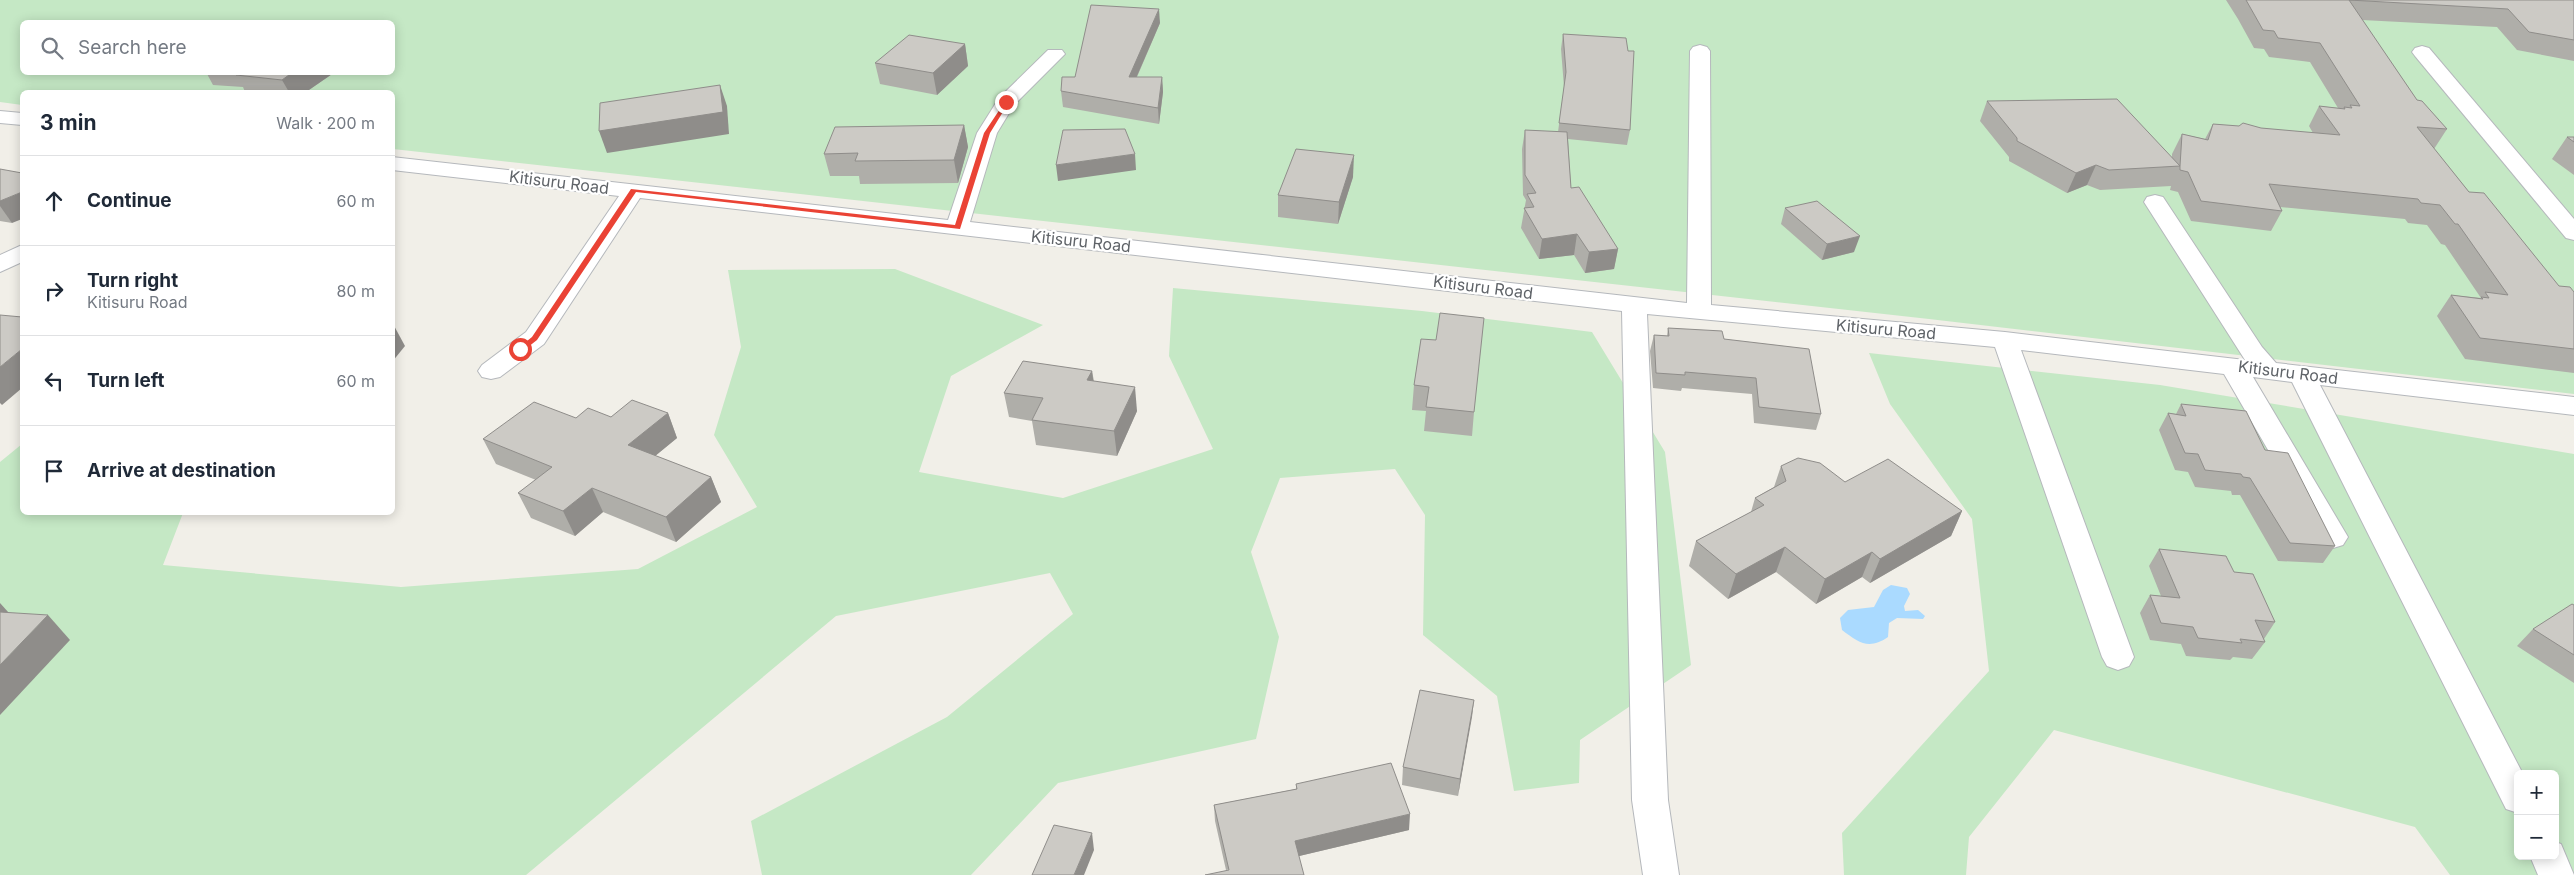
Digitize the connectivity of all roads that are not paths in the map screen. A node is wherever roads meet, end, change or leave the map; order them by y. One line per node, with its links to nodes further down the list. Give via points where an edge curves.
1 (1700, 51): 14 (street)
2 (2422, 52): 10 (street)
3 (1055, 54): 9 (street, via 1006,102 987,133)
4 (0, 117): 5 (street)
5 (20, 120)
6 (395, 163): 7 (street, Kitisuru Road)
7 (634, 190): 9 (street, Kitisuru Road); 18 (street, via 535,338 508,355)
8 (2155, 202): 17 (street, via 2253,353)
9 (957, 227): 13 (street, Kitisuru Road)
10 (2574, 233)
11 (20, 253): 12 (street)
12 (0, 265)
13 (1634, 305): 14 (street, Kitisuru Road); 25 (street, via 1650,800)
14 (1699, 311): 15 (street, Kitisuru Road)
15 (2005, 340): 16 (street, Kitisuru Road); 22 (street)
16 (2233, 366): 17 (street, Kitisuru Road); 21 (street)
17 (2268, 370): 19 (street, Kitisuru Road)
18 (491, 371)
19 (2301, 374): 20 (street, Kitisuru Road); 23 (street)
20 (2574, 406)
21 (2333, 537)
22 (2118, 657)
23 (2514, 790)
24 (2550, 860): 26 (street)
25 (1661, 875)
26 (2557, 875)

